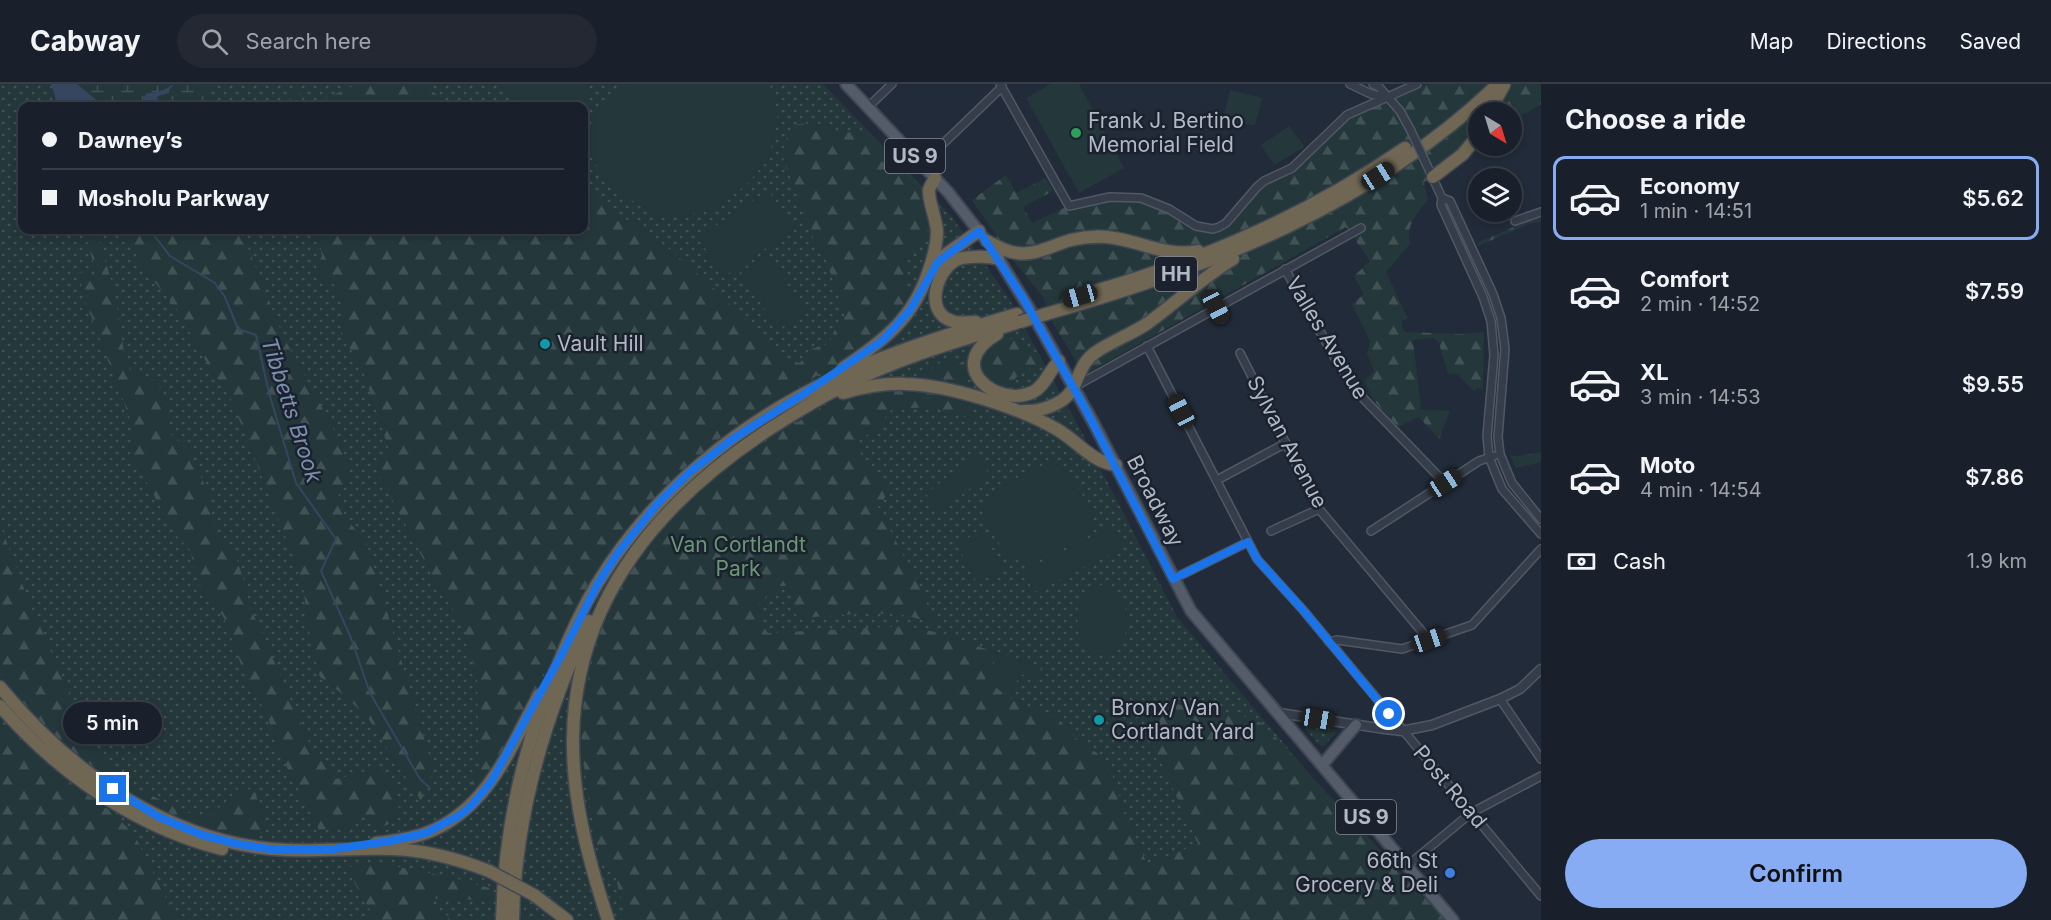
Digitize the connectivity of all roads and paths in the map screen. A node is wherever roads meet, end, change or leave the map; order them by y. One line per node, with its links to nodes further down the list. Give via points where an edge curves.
1 (846, 84): 12 (main road, Broadway / US 9)
2 (892, 84): 12 (street)
3 (1350, 84): 10 (street)
4 (1373, 84): 10 (street)
5 (1417, 84): 10 (street)
6 (1486, 84): 25 (highway, HH, via 1384,162 1308,208)
7 (1498, 84): 22 (highway, HH, via 1391,168 1325,209)
8 (1504, 84): 11 (highway)
9 (1001, 85): 10 (street, via 1069,206 1110,196 1141,198 1196,226 1213,229 1226,223 1264,181 1292,168 1347,115); 14 (street)
10 (1388, 98): 15 (street, bridge, via 1400,111)
11 (1494, 102)
12 (868, 107): 14 (main road, Broadway / US 9)
13 (1468, 148): 15 (highway)
14 (922, 164): 16 (main road, Broadway / US 9)
15 (1432, 177): 17 (street)
16 (935, 178): 21 (main road, Broadway / US 9); 28 (highway, via 929,191 937,240)
17 (1442, 198): 23 (street, via 1450,201); 24 (street, via 1441,205)
18 (1541, 212): 19 (street)
19 (1522, 219)
20 (1360, 228): 27 (street)
21 (983, 236): 25 (highway, via 1009,251 1024,254 1090,237 1179,253); 26 (main road, Broadway / US 9); 28 (highway, via 940,260)
22 (1271, 236): 30 (highway, HH, via 1165,278); 39 (highway, via 1216,270 1145,325 1094,353 1083,365)
23 (1467, 237): 24 (street); 36 (street, via 1497,305)
24 (1458, 242): 35 (street, via 1487,308)
25 (1232, 244): 30 (highway, HH)
26 (998, 259): 32 (highway, via 966,257 954,261 942,275 935,300 940,313 952,321); 38 (main road, Broadway / US 9)
27 (1285, 269): 29 (street); 47 (street, Valles Avenue, via 1359,394)
28 (924, 285): 40 (highway, via 907,314 887,336)
29 (1216, 307): 33 (street); 34 (street)
30 (1044, 310): 31 (highway, HH, bridge)
31 (1019, 318): 32 (highway, HH); 38 (highway, via 978,349 973,363 980,381 1001,393 1025,395 1042,386); 40 (highway, HH)
32 (1001, 319): 40 (highway, HH, via 870,363)
33 (1222, 320)
34 (1147, 346): 39 (street); 46 (street, Post Road)
35 (1494, 348): 36 (street); 44 (street)
36 (1505, 349): 43 (street)
37 (1240, 352): 42 (street, Sylvan Avenue)
38 (1059, 361): 39 (main road, Broadway / US 9)
39 (1073, 387): 41 (highway, via 1065,398 1042,409); 45 (main road, Broadway / US 9)
40 (806, 399): 41 (highway, via 885,384 906,384 966,395); 55 (highway, HH, via 698,482 651,531); 59 (highway, HH, via 774,411 725,445 658,503 603,575)
41 (1012, 410): 45 (highway, via 1055,428 1102,463)
42 (1286, 442): 46 (street); 48 (street, Sylvan Avenue)
43 (1500, 454): 44 (street); 49 (street, via 1512,483)
44 (1489, 457): 47 (street); 52 (street, via 1502,489)
45 (1116, 465): 56 (main road, Broadway / US 9)
46 (1217, 480): 53 (street, Post Road)
47 (1445, 483): 51 (street)
48 (1319, 508): 50 (street); 57 (street, Sylvan Avenue)
49 (1541, 519)
50 (1271, 531)
51 (1371, 531)
52 (1541, 534)
53 (1248, 542): 56 (street); 58 (street, Post Road, via 1257,559)
54 (1541, 549): 57 (street, via 1475,623)
55 (622, 570): 77 (highway, via 603,592 587,624 564,675 544,735 522,824); 80 (highway, HH, via 587,646 573,721 576,793)
56 (1173, 579): 64 (main road, Broadway / US 9, via 1195,616)
57 (1429, 640): 58 (street, via 1398,649)
58 (1329, 642): 66 (street, Post Road)
59 (563, 652): 71 (highway, via 491,782 471,806 426,833); 76 (highway, HH, via 541,707 522,772 508,841)
60 (1541, 669): 62 (street, via 1520,689)
61 (0, 687): 71 (highway, via 27,718 76,762 159,817 202,835 238,844 276,850)
62 (1500, 699): 66 (street, via 1432,725); 67 (street)
63 (0, 706): 73 (highway, via 82,782 138,817 188,839 270,857 414,857)
64 (1279, 713): 65 (street); 68 (main road, Broadway / US 9)
65 (1356, 725): 66 (street); 68 (main road)
66 (1402, 731): 70 (street, Post Road)
67 (1541, 759)
68 (1323, 764): 72 (main road, Broadway / US 9)
69 (1541, 776): 70 (street)
70 (1471, 813): 72 (street); 74 (street, Post Road)
71 (334, 849): 73 (highway, via 420,851 459,860)
72 (1407, 866): 81 (main road, Broadway / US 9)
73 (489, 874): 75 (highway)
74 (1541, 896)
75 (534, 897): 78 (highway); 79 (highway)
76 (502, 920)
77 (513, 920)
78 (560, 920)
79 (567, 920)
80 (608, 920)
81 (1453, 920)

